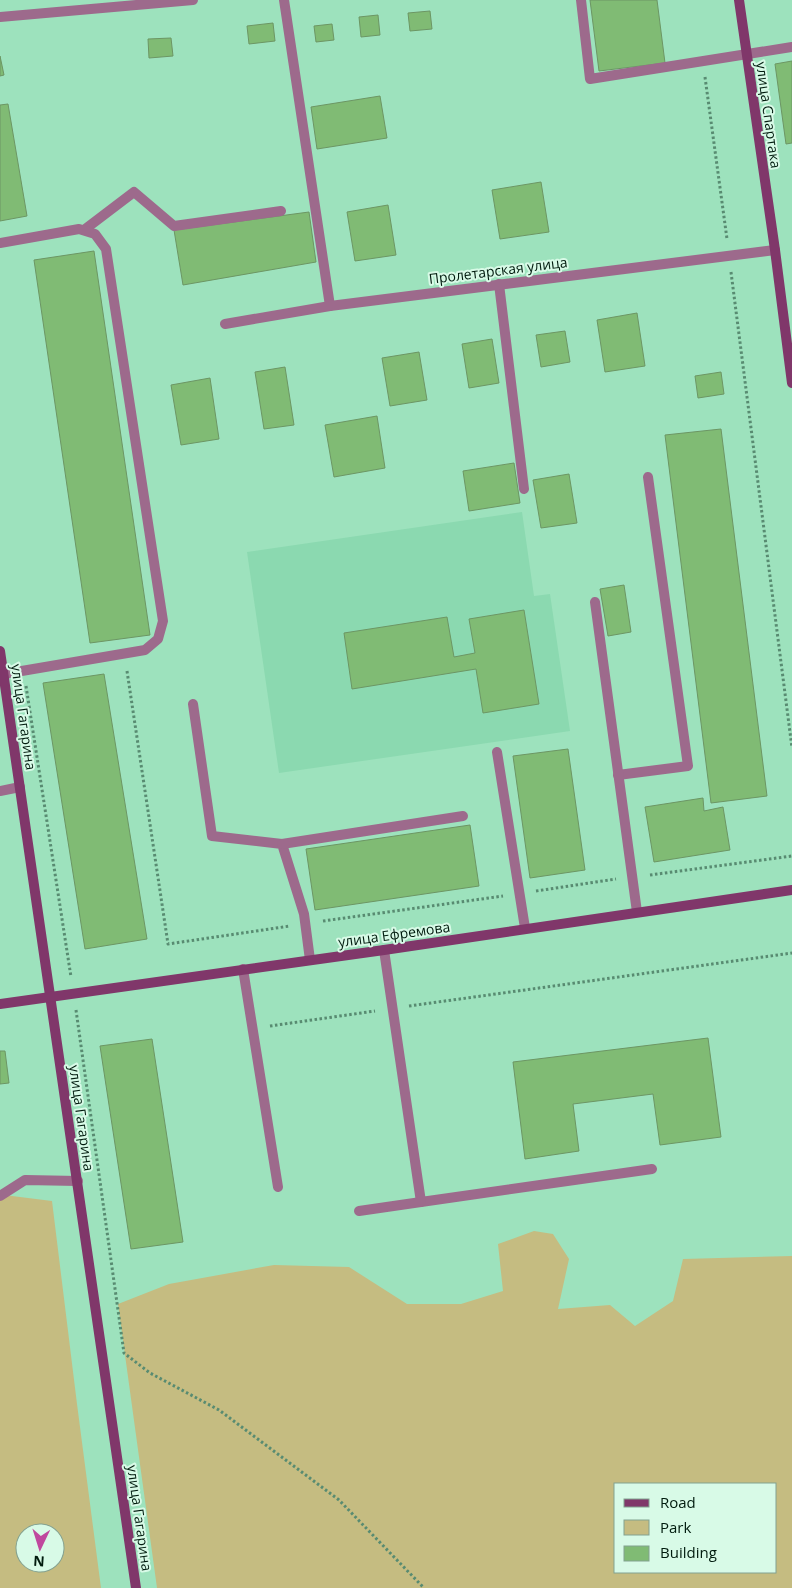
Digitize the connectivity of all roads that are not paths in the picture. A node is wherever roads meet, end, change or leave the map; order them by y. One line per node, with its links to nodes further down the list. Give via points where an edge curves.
1 (193, 0): 5 (street)
2 (284, 0): 13 (street)
3 (581, 0): 7 (street, via 590,79)
4 (739, 0): 7 (street, улица Спартака)
5 (0, 17)
6 (792, 47): 7 (street)
7 (746, 54): 11 (street, улица Спартака)
8 (281, 211): 9 (street, via 174,226 134,192)
9 (84, 230): 10 (street); 21 (street, via 95,234 106,249 164,621 158,639 145,650)
10 (0, 244)
11 (775, 250): 12 (street, Пролетарская улица); 15 (street, улица Спартака)
12 (499, 284): 13 (street, Пролетарская улица); 18 (street)
13 (330, 306): 14 (street, Пролетарская улица)
14 (225, 324)
15 (790, 350): 16 (street, улица Спартака)
16 (792, 383)
17 (648, 477): 24 (street, via 688,766)
18 (524, 490)
19 (595, 602): 24 (street)
20 (0, 651): 21 (street, улица Гагарина)
21 (4, 674): 25 (street, улица Гагарина)
22 (193, 704): 28 (street, via 212,836)
23 (497, 752): 31 (street)
24 (618, 775): 30 (street)
25 (20, 787): 26 (street); 35 (street, улица Гагарина)
26 (0, 791)
27 (463, 816): 28 (street)
28 (282, 844): 33 (street, via 304,914)
29 (792, 890): 30 (street, улица Ефремова)
30 (637, 912): 31 (street, улица Ефремова)
31 (525, 928): 32 (street, улица Ефремова)
32 (384, 950): 33 (street, улица Ефремова); 41 (street)
33 (310, 960): 34 (street, улица Ефремова)
34 (243, 969): 35 (street, улица Ефремова); 39 (street)
35 (51, 997): 36 (street, улица Ефремова); 38 (street, улица Гагарина)
36 (0, 1004)
37 (652, 1169): 41 (street)
38 (78, 1181): 40 (street, via 25,1180); 43 (street, улица Гагарина)
39 (278, 1187)
40 (0, 1196)
41 (421, 1202): 42 (street)
42 (359, 1211)
43 (136, 1588)

